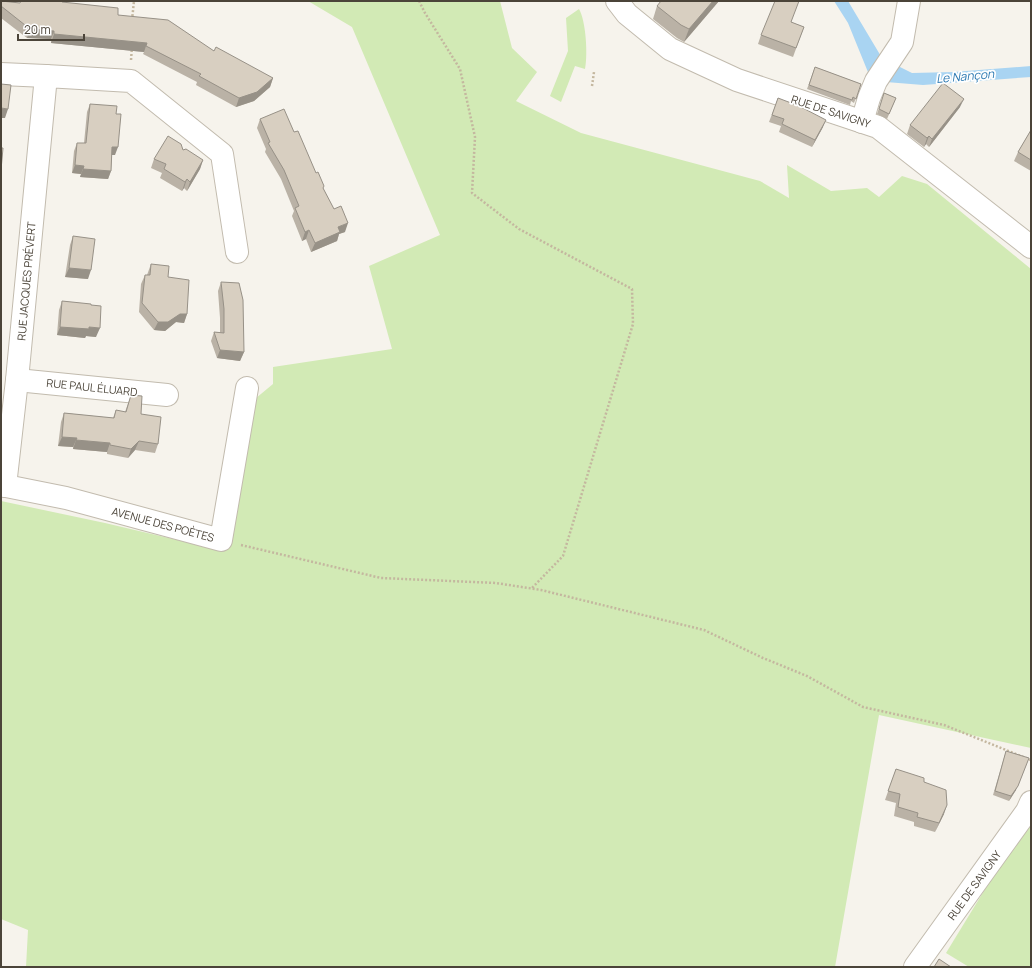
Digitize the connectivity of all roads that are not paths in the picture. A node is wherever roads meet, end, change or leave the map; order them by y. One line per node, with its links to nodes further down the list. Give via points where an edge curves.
1 (617, 1): 5 (street, RUE DE SAVIGNY, via 626,14 670,49 737,80)
2 (909, 1): 5 (street, via 902,42 876,81)
3 (1, 74): 4 (street)
4 (46, 76): 7 (street, via 131,81 222,154); 8 (street, RUE JACQUES PRÉVERT)
5 (862, 122): 6 (street, RUE DE SAVIGNY, via 878,127)
6 (1031, 247)
7 (237, 252)
8 (17, 380): 10 (street, RUE PAUL ÉLUARD); 11 (street, RUE JACQUES PRÉVERT)
9 (247, 388): 11 (street, AVENUE DES POÈTES, via 221,540 66,498)
10 (167, 395)
11 (3, 485)
12 (1031, 802): 13 (street, RUE DE SAVIGNY)
13 (915, 967)

